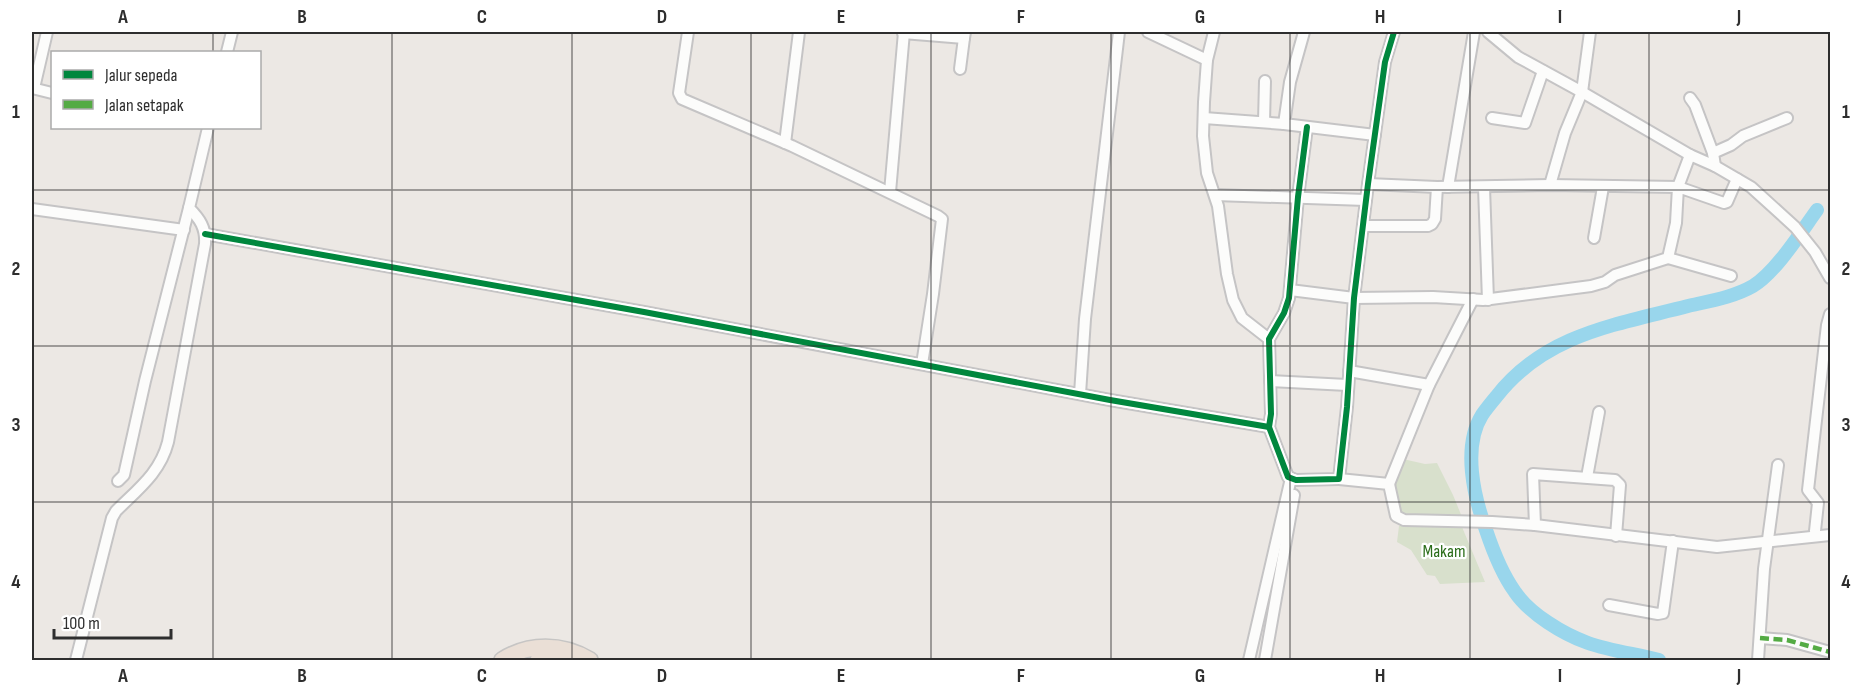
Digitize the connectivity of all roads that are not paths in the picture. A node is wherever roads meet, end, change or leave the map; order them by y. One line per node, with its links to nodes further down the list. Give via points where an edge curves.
1 (47, 32): 20 (street)
2 (232, 32): 15 (street)
3 (688, 32): 32 (street, via 680,97)
4 (799, 32): 32 (street)
5 (904, 32): 14 (street); 43 (street)
6 (1119, 32): 67 (street, via 1085,319)
7 (1148, 32): 16 (street)
8 (1214, 32): 16 (street)
9 (1304, 32): 28 (street, via 1290,82)
10 (1393, 32): 31 (street)
11 (1474, 32): 39 (street)
12 (1488, 32): 18 (street, via 1510,52)
13 (1590, 32): 21 (street)
14 (965, 35): 17 (street)
15 (227, 51)
16 (1208, 60): 24 (street)
17 (960, 69)
18 (1543, 71): 21 (street); 25 (street, via 1525,123)
19 (1265, 81): 27 (street)
20 (33, 88): 22 (street)
21 (1582, 92): 34 (street); 38 (street)
22 (51, 93)
23 (1690, 98): 33 (street)
24 (1204, 118): 27 (street); 44 (street, via 1206,161)
25 (1492, 118)
26 (1787, 118): 33 (street)
27 (1264, 122): 28 (street)
28 (1284, 124): 29 (street)
29 (1307, 128): 31 (street); 45 (street)
30 (208, 129): 48 (street)
31 (1375, 135): 37 (street)
32 (786, 143): 43 (street)
33 (1713, 153): 35 (street)
34 (1690, 155): 35 (street); 42 (street)
35 (1715, 166): 36 (street)
36 (1737, 179): 42 (street, via 1724,203); 55 (street, via 1795,227)
37 (1368, 184): 39 (street); 46 (street)
38 (1550, 185): 40 (street); 41 (street)
39 (1443, 187): 40 (street); 49 (street, via 1435,219 1428,226)
40 (1484, 187): 59 (street)
41 (1603, 187): 42 (street); 52 (street)
42 (1678, 188): 53 (street)
43 (890, 192): 62 (street, via 938,216 942,222)
44 (1215, 195): 45 (street); 61 (street, via 1233,300 1242,318)
45 (1298, 197): 46 (street); 56 (street)
46 (1366, 200): 49 (street)
47 (32, 208): 50 (street)
48 (189, 208): 50 (street); 51 (street)
49 (1363, 226): 57 (street)
50 (184, 230): 74 (street, via 124,476)
51 (206, 234): 62 (street); 85 (street, via 168,442 156,471 112,518)
52 (1594, 238)
53 (1668, 258): 54 (street); 59 (street, via 1591,286)
54 (1731, 276)
55 (1830, 278)
56 (1290, 290): 57 (street); 61 (street, via 1287,306)
57 (1354, 298): 58 (street); 63 (street)
58 (1473, 299): 59 (street); 66 (street)
59 (1488, 300)
60 (1830, 314): 77 (street, via 1808,490 1818,503)
61 (1269, 339): 64 (street)
62 (922, 364): 67 (street)
63 (1349, 371): 65 (street); 66 (street)
64 (1270, 381): 65 (street); 69 (street)
65 (1347, 384): 73 (street)
66 (1429, 385): 75 (street)
67 (1080, 394): 69 (street)
68 (1599, 412): 71 (street)
69 (1269, 427): 72 (street, via 1286,474)
70 (1778, 465): 81 (street)
71 (1587, 477): 76 (street, via 1533,474); 79 (street, via 1619,482)
72 (1293, 479): 73 (street); 90 (street); 91 (street)
73 (1339, 479): 75 (street)
74 (118, 481)
75 (1389, 484): 76 (street, via 1400,519)
76 (1535, 525): 79 (street)
77 (1815, 531)
78 (1830, 535): 81 (street)
79 (1616, 536): 80 (street)
80 (1673, 541): 81 (street, via 1717,547); 82 (street, via 1663,613)
81 (1767, 543): 83 (street)
82 (1609, 604)
83 (1760, 638): 84 (street, via 1787,640); 92 (street)
84 (1830, 652)
85 (76, 660)
86 (502, 660): 89 (highway, via 519,651 550,647)
87 (538, 660): 88 (highway)
88 (561, 660)
89 (590, 660)
90 (1249, 660)
91 (1265, 660)
92 (1758, 660)

